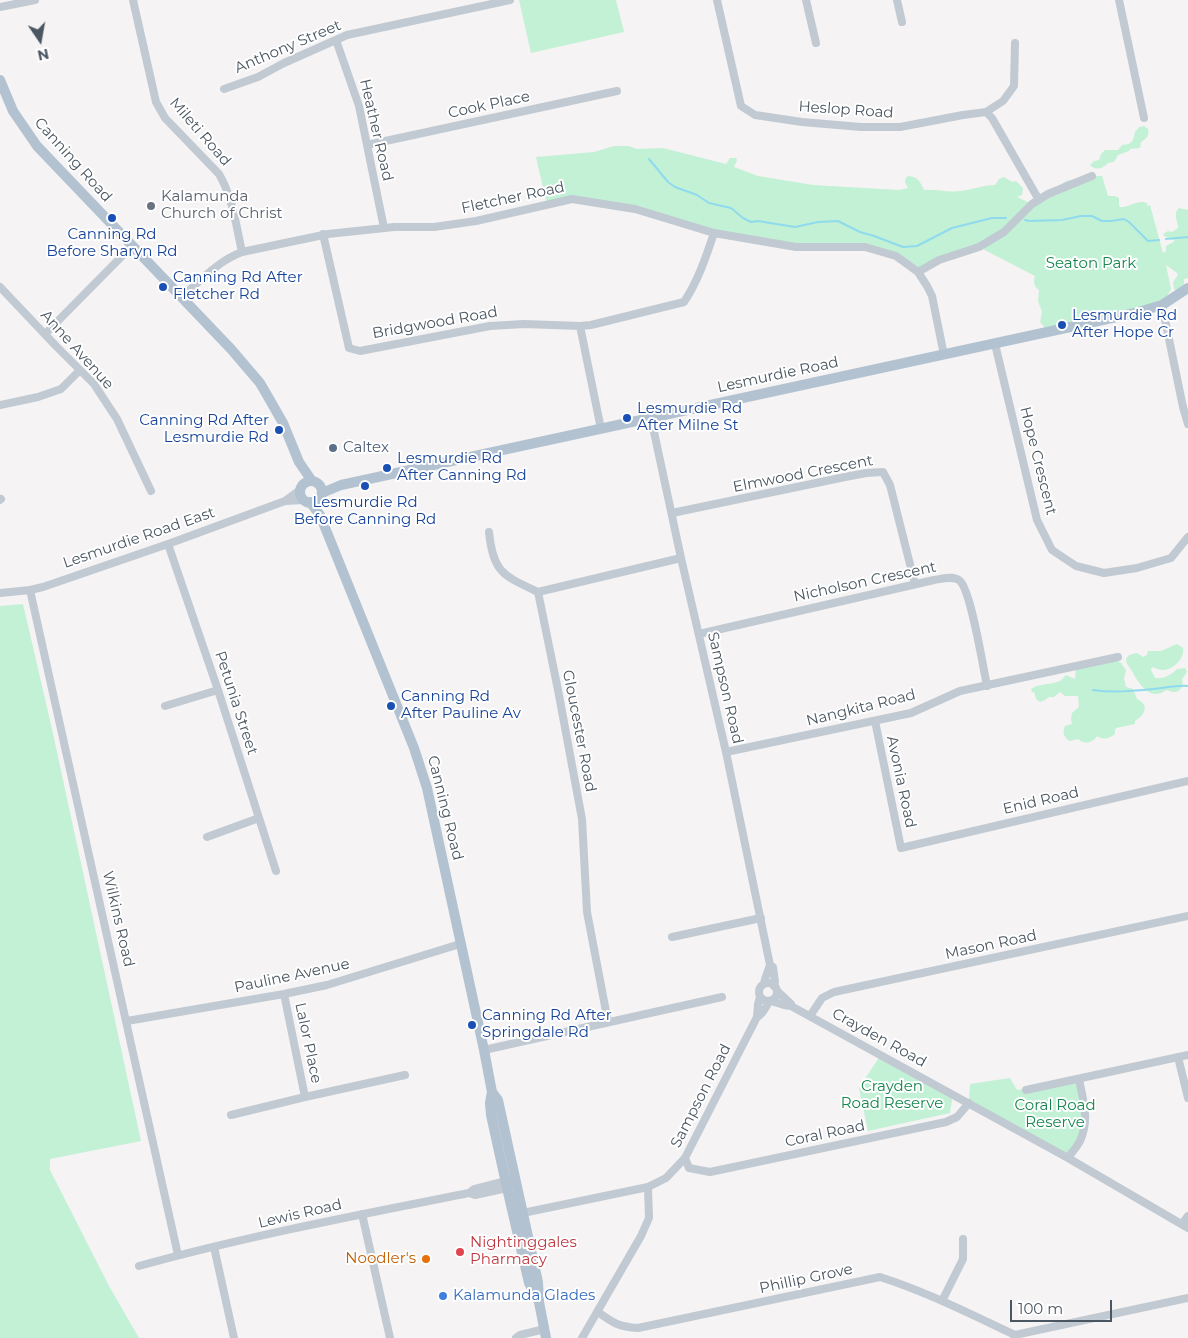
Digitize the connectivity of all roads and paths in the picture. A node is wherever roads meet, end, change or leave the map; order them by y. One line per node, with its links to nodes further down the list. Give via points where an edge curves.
1 (35, 0): 8 (street)
2 (133, 0): 25 (street, Mileti Road, via 156,102 165,118 226,185)
3 (510, 0): 10 (street, Anthony Street)
4 (717, 0): 16 (street, Heslop Road, via 741,106 755,115 861,127 900,127)
5 (806, 0): 11 (street)
6 (897, 0): 9 (street)
7 (1119, 0): 17 (street)
8 (0, 7)
9 (902, 22)
10 (336, 40): 14 (street, Anthony Street, via 258,77); 18 (street, Heather Road, via 359,106)
11 (816, 43)
12 (1015, 43): 16 (street, via 1014,86 1003,101)
13 (0, 80): 24 (main road, Canning Road, via 13,111 37,146)
14 (224, 89)
15 (617, 91): 18 (street, Cook Place)
16 (986, 112): 20 (street)
17 (1144, 118)
18 (367, 145): 21 (street, Heather Road)
19 (1092, 176): 20 (street)
20 (1039, 200): 26 (street, via 1004,232 979,247 939,260)
21 (384, 228): 22 (street, Fletcher Road, via 434,227 476,221 572,199 635,209); 23 (street, Fletcher Road)
22 (714, 233): 26 (street, Fletcher Road, via 796,247 865,247 896,256); 31 (street, Bridgwood Road, via 702,270 684,302)
23 (324, 234): 25 (street, Fletcher Road); 31 (street, Bridgwood Road, via 349,348 360,351 508,324)
24 (132, 246): 29 (main road, Canning Road); 32 (street)
25 (242, 252): 29 (street, Fletcher Road, via 219,263)
26 (918, 272): 34 (street, Fletcher Road, via 932,296)
27 (0, 287): 32 (street, Anne Avenue)
28 (1188, 288): 30 (main road, Lesmurdie Road)
29 (182, 297): 41 (main road, Canning Road, via 260,383 283,422)
30 (1162, 305): 33 (main road, Lesmurdie Road); 38 (street)
31 (580, 326): 39 (street)
32 (44, 334): 35 (street, Anne Avenue)
33 (995, 344): 34 (main road, Lesmurdie Road); 44 (street, Hope Crescent, via 1037,520 1052,550 1076,566 1104,573 1171,558)
34 (944, 355): 37 (main road, Lesmurdie Road)
35 (80, 370): 36 (street, via 61,389); 40 (street, Anne Avenue, via 94,384 117,419)
36 (0, 405)
37 (651, 418): 39 (main road, Lesmurdie Road); 42 (street, Sampson Road)
38 (1188, 424)
39 (601, 429): 41 (main road, Lesmurdie Road)
40 (150, 491)
41 (311, 492): 45 (street, Lesmurdie Road East); 66 (main road, Canning Road, via 427,788)
42 (672, 513): 46 (street, Sampson Road); 47 (street, Elmwood Crescent, via 883,472 890,484)
43 (489, 532): 49 (street, via 496,566 508,578)
44 (1188, 537)
45 (168, 544): 48 (street, Lesmurdie Road East); 54 (street, Petunia Street)
46 (681, 558): 49 (street); 51 (street, Sampson Road)
47 (915, 584): 51 (street, Nicholson Crescent); 53 (street, Nicholson Crescent, via 954,578 961,582 968,596)
48 (30, 590): 50 (street, Lesmurdie Road East); 77 (street, Wilkins Road)
49 (538, 592): 78 (street, Gloucester Road, via 582,819 587,912)
50 (0, 593)
51 (698, 634): 57 (street, Sampson Road)
52 (1118, 657): 53 (street, Nangkita Road)
53 (987, 686): 56 (street, Nangkita Road, via 960,691 910,713)
54 (218, 690): 55 (street); 59 (street, Petunia Street)
55 (165, 706)
56 (875, 721): 57 (street, Nangkita Road); 61 (street, Avonia Road)
57 (726, 752): 64 (street, Sampson Road)
58 (1188, 781): 61 (street, Enid Road)
59 (259, 818): 60 (street); 62 (street, Petunia Street)
60 (206, 837)
61 (901, 848)
62 (276, 872)
63 (1188, 916): 76 (street, Mason Road, via 834,992 822,998)
64 (761, 918): 65 (street); 67 (street, Sampson Road)
65 (672, 937)
66 (460, 944): 70 (street, Pauline Avenue, via 327,985); 79 (main road, Canning Road)
67 (770, 965): 68 (street, Sampson Road); 69 (street, Sampson Road, via 773,967)
68 (764, 984): 69 (street); 72 (street, via 759,991)
69 (775, 988): 73 (street, via 776,997); 74 (street, Crayden Road)
70 (284, 994): 77 (street, Pauline Avenue); 85 (street, Lalor Place)
71 (722, 997): 78 (street)
72 (760, 997): 73 (street); 75 (street, Sampson Road)
73 (770, 1001): 74 (street, Crayden Road); 75 (street, Sampson Road)
74 (791, 1006): 76 (street, Crayden Road)
75 (757, 1016): 89 (street, Sampson Road)
76 (810, 1016): 87 (street, Crayden Road)
77 (127, 1021): 99 (street, Wilkins Road)
78 (608, 1022): 79 (street)
79 (484, 1050): 91 (main road, Canning Road, via 492,1092 498,1100)
80 (1188, 1055): 81 (street)
81 (1178, 1057): 83 (street); 86 (street)
82 (405, 1075): 85 (street, Lalor Place)
83 (1079, 1079): 84 (street); 90 (street, via 1086,1113 1085,1127)
84 (1026, 1090)
85 (305, 1097): 88 (street, Lalor Place)
86 (1188, 1098)
87 (969, 1103): 89 (street, Coral Road, via 957,1117 946,1122 710,1172 689,1168); 90 (street, Crayden Road)
88 (232, 1115)
89 (685, 1158): 92 (street, Sampson Road, via 666,1178)
90 (1068, 1158): 96 (street, Crayden Road)
91 (509, 1184): 93 (street, Lewis Road, via 475,1195 469,1193); 94 (main road, Canning Road)
92 (648, 1186): 94 (street, Sampson Road); 103 (street, via 649,1218)
93 (362, 1214): 98 (street, Lewis Road); 107 (street)
94 (519, 1214): 104 (main road, Canning Road, via 538,1282)
95 (1188, 1216): 96 (street)
96 (1185, 1226)
97 (964, 1239): 102 (street, via 963,1259)
98 (214, 1247): 99 (street, Lewis Road); 106 (street)
99 (178, 1255): 100 (street, Lewis Road)
100 (139, 1266)
101 (1188, 1298): 105 (street)
102 (942, 1301): 103 (street, Phillip Grove, via 880,1277 638,1328 624,1328); 105 (street, Phillip Grove)
103 (598, 1312): 109 (street)
104 (545, 1336): 108 (street, via 520,1335)
105 (1014, 1337)
106 (234, 1338)
107 (390, 1338)
108 (516, 1338)
109 (582, 1338)

